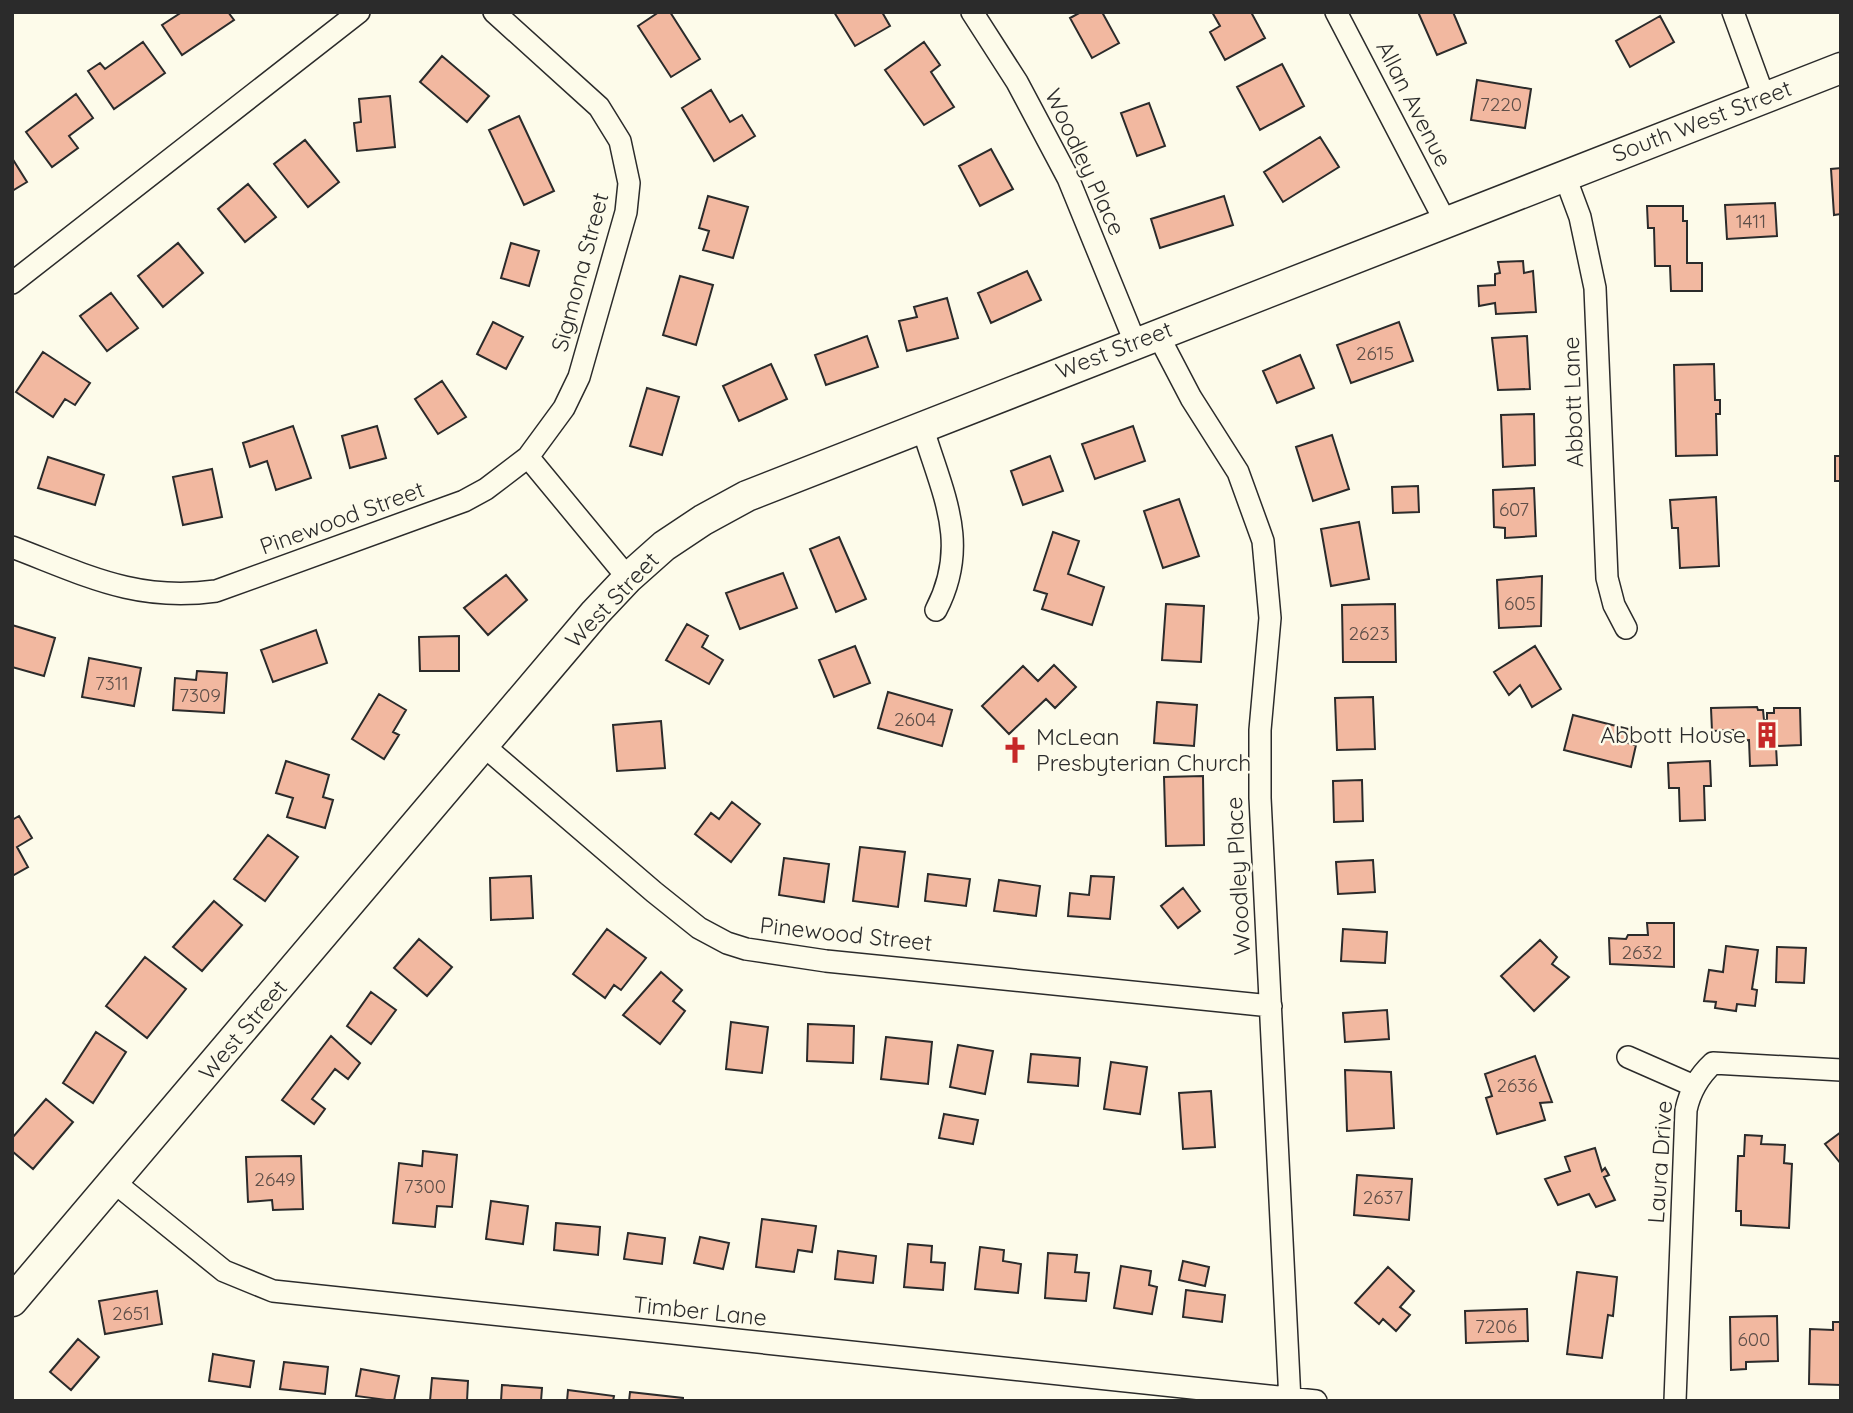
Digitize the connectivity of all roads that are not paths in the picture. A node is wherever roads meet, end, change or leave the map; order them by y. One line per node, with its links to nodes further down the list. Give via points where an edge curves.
1 (359, 12): 10 (street)
2 (494, 12): 13 (street, Sigmona Street, via 599,107 620,141 629,183 626,212 579,377 564,408)
3 (972, 12): 11 (street, Woodley Place, via 1017,82)
4 (1336, 12): 9 (street, Allan Avenue)
5 (1733, 12): 7 (street)
6 (1841, 68): 7 (main road, South West Street)
7 (1764, 97): 8 (main road, South West Street)
8 (1564, 174): 9 (main road, West Street); 17 (street, Abbott Lane, via 1580,217 1595,288 1607,578)
9 (1445, 221): 11 (main road, West Street)
10 (12, 283)
11 (1146, 338): 12 (main road, West Street); 19 (street, Woodley Place, via 1238,472 1263,541 1270,618 1260,730 1260,798)
12 (922, 426): 15 (main road, West Street, via 747,496 693,526); 16 (street, via 954,538 951,575)
13 (528, 457): 14 (street, Pinewood Street, via 464,501 216,591 152,594 111,584); 15 (street)
14 (12, 547)
15 (628, 578): 18 (main road, West Street)
16 (936, 610)
17 (1626, 628)
18 (484, 746): 19 (street, Pinewood Street, via 653,892 699,928 727,943 826,961); 23 (main road, West Street)
19 (1271, 1006): 25 (street, Woodley Place)
20 (1628, 1057): 22 (street)
21 (1841, 1070): 22 (street, Laura Drive, via 1713,1063)
22 (1694, 1086): 27 (street, Laura Drive, via 1686,1110)
23 (114, 1182): 24 (main road, West Street); 25 (street, Timber Lane, via 223,1271 273,1291)
24 (12, 1301)
25 (1290, 1400): 26 (street, Timber Lane)
26 (1316, 1401)
27 (1675, 1401)

